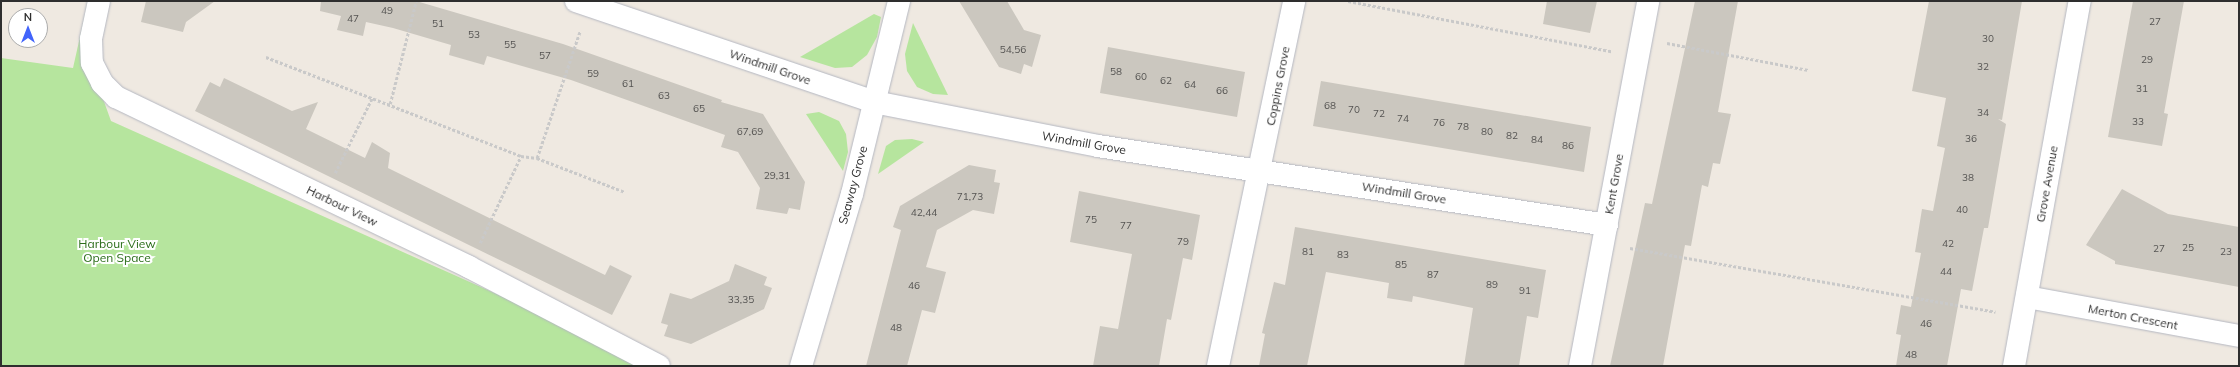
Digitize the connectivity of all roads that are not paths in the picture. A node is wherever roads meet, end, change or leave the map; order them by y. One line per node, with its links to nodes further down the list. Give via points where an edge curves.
1 (99, 1): 12 (street, Harbour View, via 91,39 92,63 102,83 116,98 469,267)
2 (899, 1): 7 (street, Seaway Grove)
3 (1294, 1): 8 (street, Coppins Grove)
4 (1648, 1): 9 (street, Kent Grove)
5 (2080, 1): 10 (street, Grove Avenue)
6 (582, 3): 7 (street, Windmill Grove)
7 (874, 102): 8 (street, Windmill Grove, via 1098,146); 13 (street, Seaway Grove, via 852,194)
8 (1260, 170): 9 (street, Windmill Grove); 14 (street, Coppins Grove)
9 (1605, 234): 15 (street, Kent Grove)
10 (2025, 307): 11 (street, Merton Crescent); 16 (street, Grove Avenue)
11 (2239, 336)
12 (659, 366)
13 (800, 366)
14 (1218, 366)
15 (1580, 366)
16 (2014, 366)

